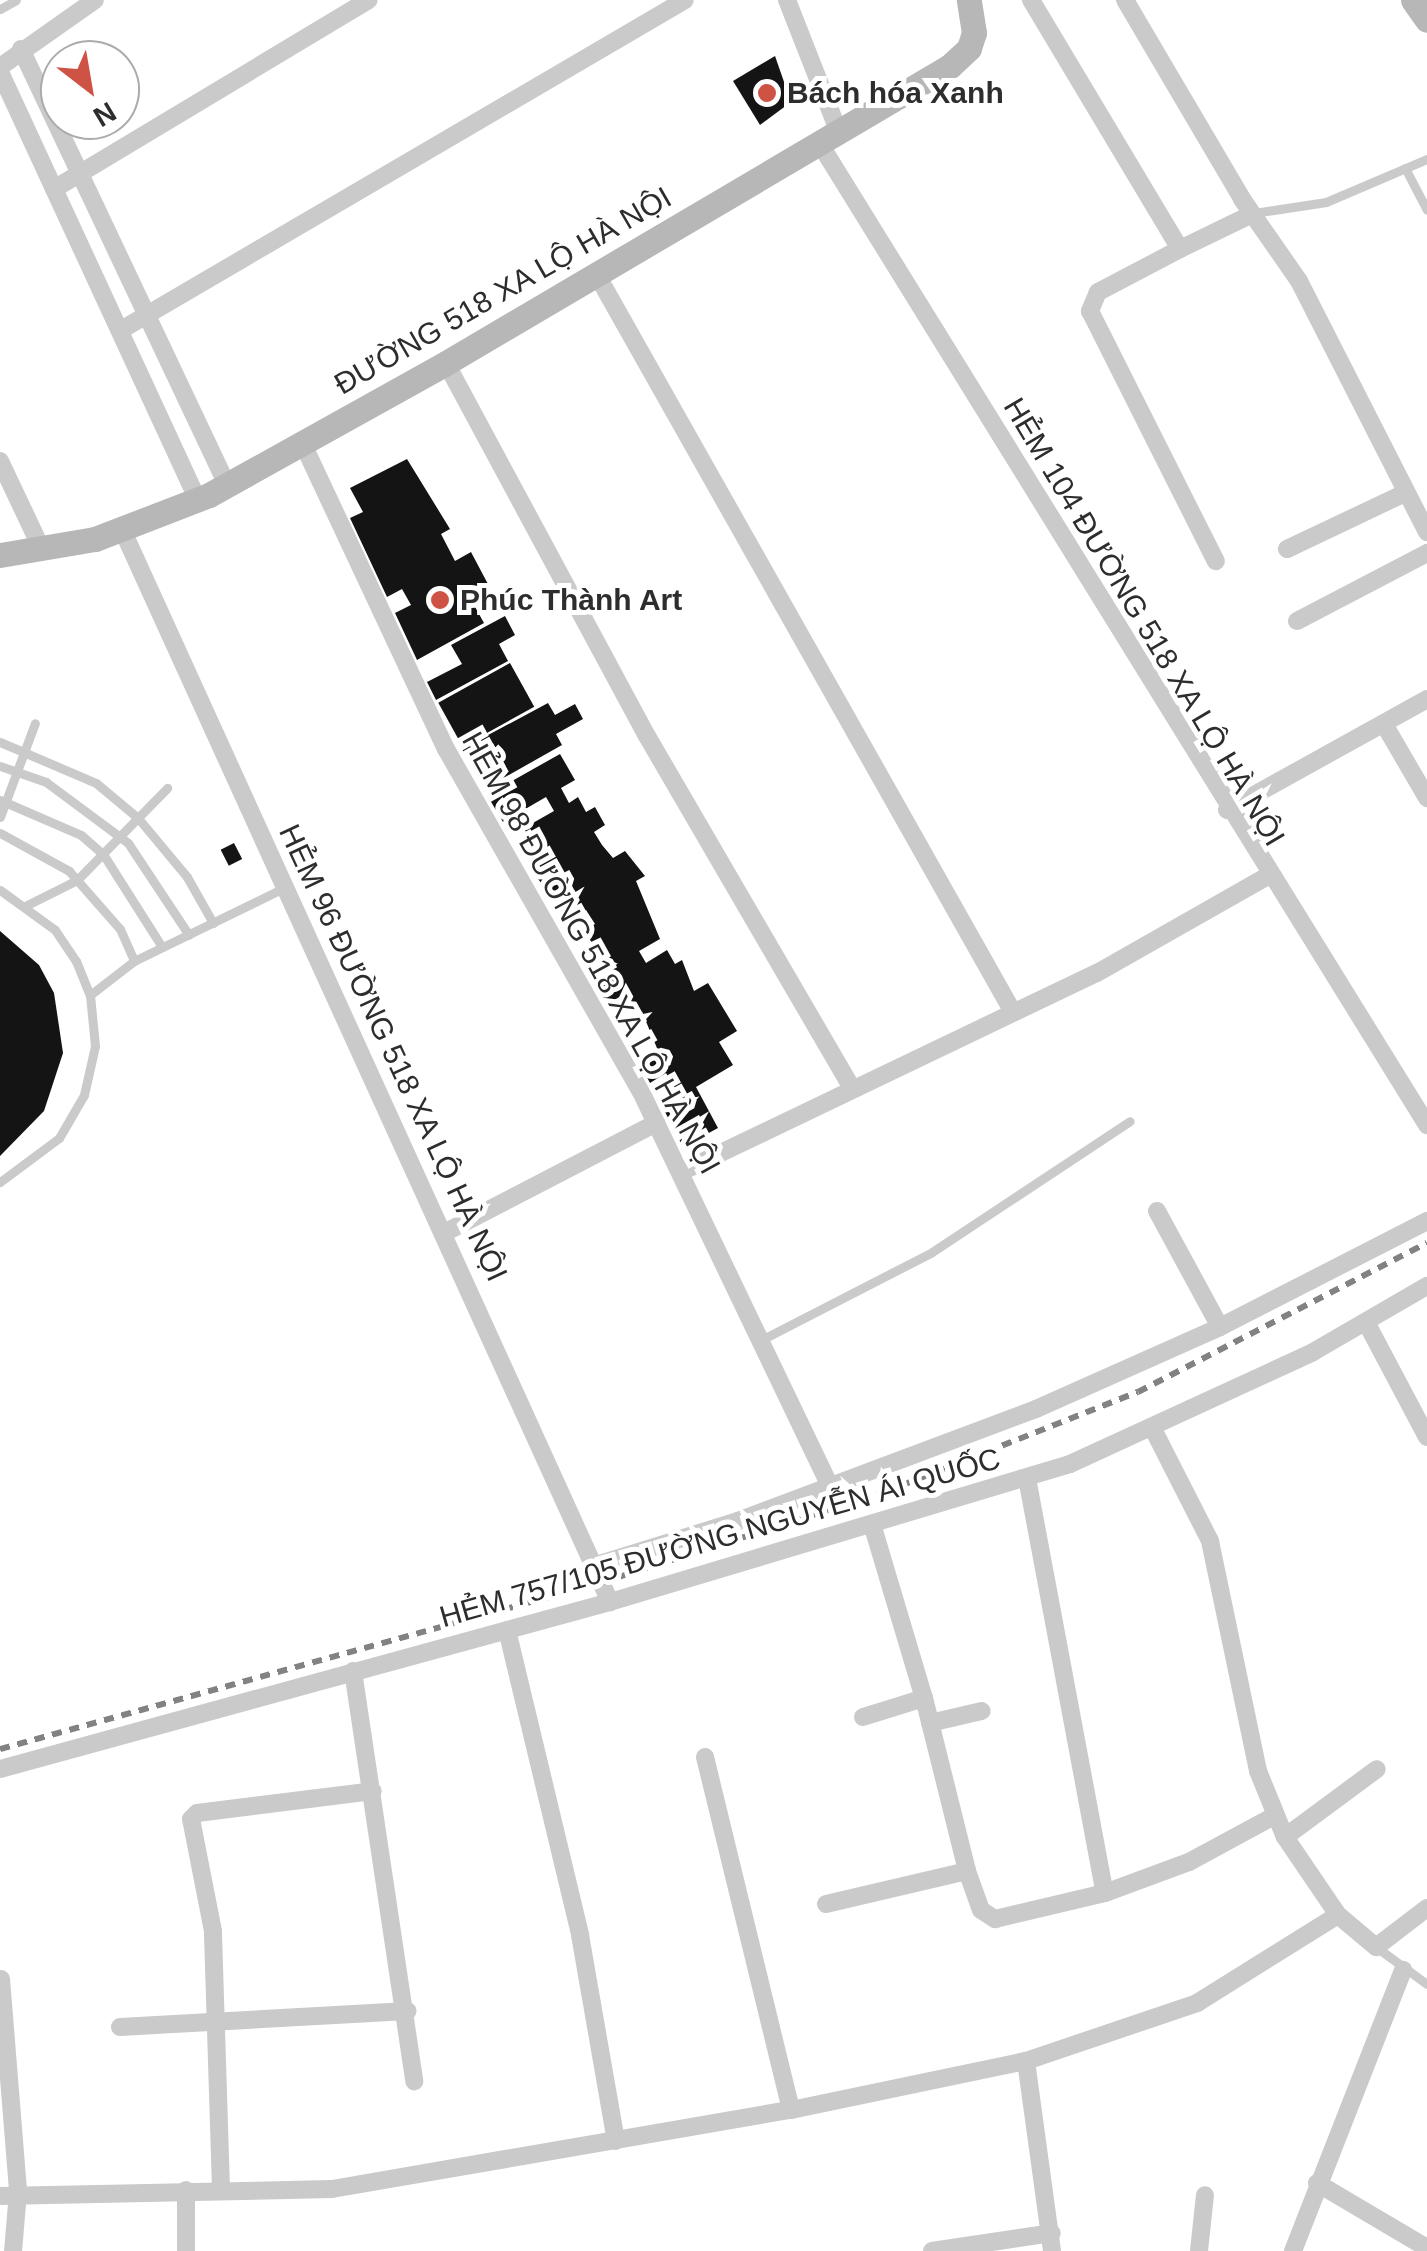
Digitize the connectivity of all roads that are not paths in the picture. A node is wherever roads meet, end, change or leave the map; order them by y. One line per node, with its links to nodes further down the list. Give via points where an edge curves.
1 (16, 0): 10 (lane)
2 (95, 0): 12 (street)
3 (369, 0): 17 (street)
4 (685, 0): 23 (street)
5 (787, 0): 14 (street, HẺM 104 ĐƯỜNG 518 XA LỘ HÀ NỘI)
6 (969, 0): 14 (street, ĐƯỜNG 518 XA LỘ HÀ NỘI, via 974,33 962,57)
7 (1031, 0): 21 (street)
8 (1125, 0): 20 (street)
9 (1413, 0): 11 (street)
10 (0, 9)
11 (1427, 20)
12 (21, 49): 13 (street); 17 (street)
13 (0, 70): 18 (street)
14 (830, 139): 22 (street, ĐƯỜNG 518 XA LỘ HÀ NỘI); 49 (street, HẺM 104 ĐƯỜNG 518 XA LỘ HÀ NỘI)
15 (1427, 159): 16 (lane)
16 (1405, 168): 19 (lane); 20 (lane, via 1326,202)
17 (80, 173): 18 (street); 23 (street)
18 (54, 189): 24 (street)
19 (1427, 210)
20 (1252, 214): 21 (street); 29 (street, via 1299,281)
21 (1180, 249): 37 (street, via 1098,292 1090,311)
22 (596, 275): 25 (street, ĐƯỜNG 518 XA LỘ HÀ NỘI); 65 (street)
23 (148, 314): 24 (street); 28 (street)
24 (120, 330): 30 (street)
25 (446, 363): 26 (street, ĐƯỜNG 518 XA LỘ HÀ NỘI); 66 (street, via 647,736)
26 (303, 444): 28 (street, ĐƯỜNG 518 XA LỘ HÀ NỘI); 68 (street, HẺM 98 ĐƯỜNG 518 XA LỘ HÀ NỘI, via 450,758)
27 (0, 461): 34 (street)
28 (228, 486): 30 (street, ĐƯỜNG 518 XA LỘ HÀ NỘI)
29 (1404, 493): 32 (street); 33 (street)
30 (198, 500): 31 (street, ĐƯỜNG 518 XA LỘ HÀ NỘI)
31 (122, 529): 34 (street, ĐƯỜNG 518 XA LỘ HÀ NỘI); 57 (street, HẺM 96 ĐƯỜNG 518 XA LỘ HÀ NỘI)
32 (1426, 529)
33 (1287, 548)
34 (42, 550): 36 (street, ĐƯỜNG 518 XA LỘ HÀ NỘI)
35 (1427, 554): 38 (street)
36 (0, 555)
37 (1216, 561)
38 (1298, 621)
39 (1427, 699): 41 (street)
40 (35, 722): 43 (lane)
41 (1384, 724): 47 (street); 49 (street)
42 (0, 742): 43 (lane)
43 (25, 750): 45 (lane); 51 (lane, via 96,783)
44 (0, 766): 45 (lane)
45 (17, 772): 48 (lane); 53 (lane, via 46,782)
46 (167, 788): 51 (lane)
47 (1427, 798)
48 (3, 801): 50 (lane); 54 (lane, via 81,835)
49 (1227, 810): 55 (street, HẺM 104 ĐƯỜNG 518 XA LỘ HÀ NỘI)
50 (0, 817)
51 (138, 818): 53 (lane); 60 (lane, via 188,877)
52 (0, 833): 56 (lane, via 44,853)
53 (120, 836): 54 (lane); 61 (lane, via 145,863)
54 (102, 854): 56 (lane); 62 (lane)
55 (1268, 876): 65 (street); 69 (street, HẺM 104 ĐƯỜNG 518 XA LỘ HÀ NỘI)
56 (77, 880): 59 (lane); 63 (lane, via 120,929)
57 (287, 887): 60 (lane); 74 (street, HẺM 96 ĐƯỜNG 518 XA LỘ HÀ NỘI)
58 (0, 890): 59 (lane)
59 (28, 905): 64 (lane, via 76,961)
60 (213, 923): 61 (lane)
61 (188, 935): 62 (lane)
62 (162, 948): 63 (lane)
63 (134, 961): 64 (lane)
64 (90, 996): 71 (lane, via 94,1046 84,1094 59,1138 22,1172)
65 (1013, 1012): 66 (street)
66 (852, 1088): 70 (street)
67 (1130, 1121): 78 (lane, via 932,1252)
68 (656, 1122): 70 (street, HẺM 98 ĐƯỜNG 518 XA LỘ HÀ NỘI); 74 (street)
69 (1427, 1125)
70 (680, 1172): 78 (street, HẺM 98 ĐƯỜNG 518 XA LỘ HÀ NỘI)
71 (0, 1182)
72 (1157, 1211): 77 (street)
73 (1427, 1220): 77 (street)
74 (444, 1232): 84 (street, HẺM 96 ĐƯỜNG 518 XA LỘ HÀ NỘI)
75 (1427, 1286): 76 (street, HẺM 757/105 ĐƯỜNG NGUYỄN ÁI QUỐC)
76 (1366, 1322): 79 (street, HẺM 757/105 ĐƯỜNG NGUYỄN ÁI QUỐC); 80 (street)
77 (1220, 1327): 82 (street, via 1036,1410)
78 (763, 1339): 82 (street, HẺM 98 ĐƯỜNG 518 XA LỘ HÀ NỘI)
79 (1153, 1430): 81 (street, HẺM 757/105 ĐƯỜNG NGUYỄN ÁI QUỐC); 96 (street, via 1210,1540 1234,1669)
80 (1427, 1437)
81 (1027, 1478): 83 (street, HẺM 757/105 ĐƯỜNG NGUYỄN ÁI QUỐC); 99 (street)
82 (831, 1488): 84 (street)
83 (872, 1524): 85 (street, HẺM 757/105 ĐƯỜNG NGUYỄN ÁI QUỐC); 88 (street)
84 (596, 1565): 85 (street, HẺM 96 ĐƯỜNG 518 XA LỘ HÀ NỘI)
85 (610, 1602): 86 (street, HẺM 757/105 ĐƯỜNG NGUYỄN ÁI QUỐC)
86 (507, 1630): 87 (street, HẺM 757/105 ĐƯỜNG NGUYỄN ÁI QUỐC); 113 (street, via 580,1935)
87 (354, 1671): 93 (street, HẺM 757/105 ĐƯỜNG NGUYỄN ÁI QUỐC); 95 (street)
88 (924, 1698): 90 (street); 91 (street)
89 (982, 1711): 91 (street)
90 (862, 1717)
91 (930, 1723): 98 (street)
92 (706, 1757): 112 (street)
93 (0, 1769)
94 (1377, 1769): 97 (street)
95 (373, 1790): 107 (street); 108 (street, via 191,1819 213,1930)
96 (1274, 1816): 97 (street); 99 (street, via 1189,1862)
97 (1285, 1837): 102 (street)
98 (967, 1872): 99 (street, via 981,1910 995,1919); 100 (street)
99 (1105, 1894)
100 (826, 1904)
101 (1427, 1908): 103 (street)
102 (1338, 1915): 103 (street); 110 (street, via 1196,2003)
103 (1376, 1948): 104 (lane)
104 (1403, 1970): 106 (lane); 114 (street)
105 (0, 1979): 117 (street)
106 (1427, 1984)
107 (408, 2011): 108 (street); 111 (street)
108 (217, 2026): 109 (street); 116 (street)
109 (120, 2027)
110 (1026, 2061): 112 (street); 119 (street)
111 (414, 2081)
112 (791, 2110): 113 (street)
113 (616, 2141): 116 (street, via 332,2189)
114 (1317, 2184): 120 (street); 125 (street)
115 (186, 2190): 116 (street); 117 (street); 122 (street)
116 (221, 2190)
117 (9, 2194): 121 (street)
118 (1205, 2195): 124 (street)
119 (1052, 2242): 123 (street)
120 (1427, 2248)
121 (13, 2251)
122 (186, 2251)
123 (932, 2251)
124 (1199, 2251)
125 (1293, 2251)

